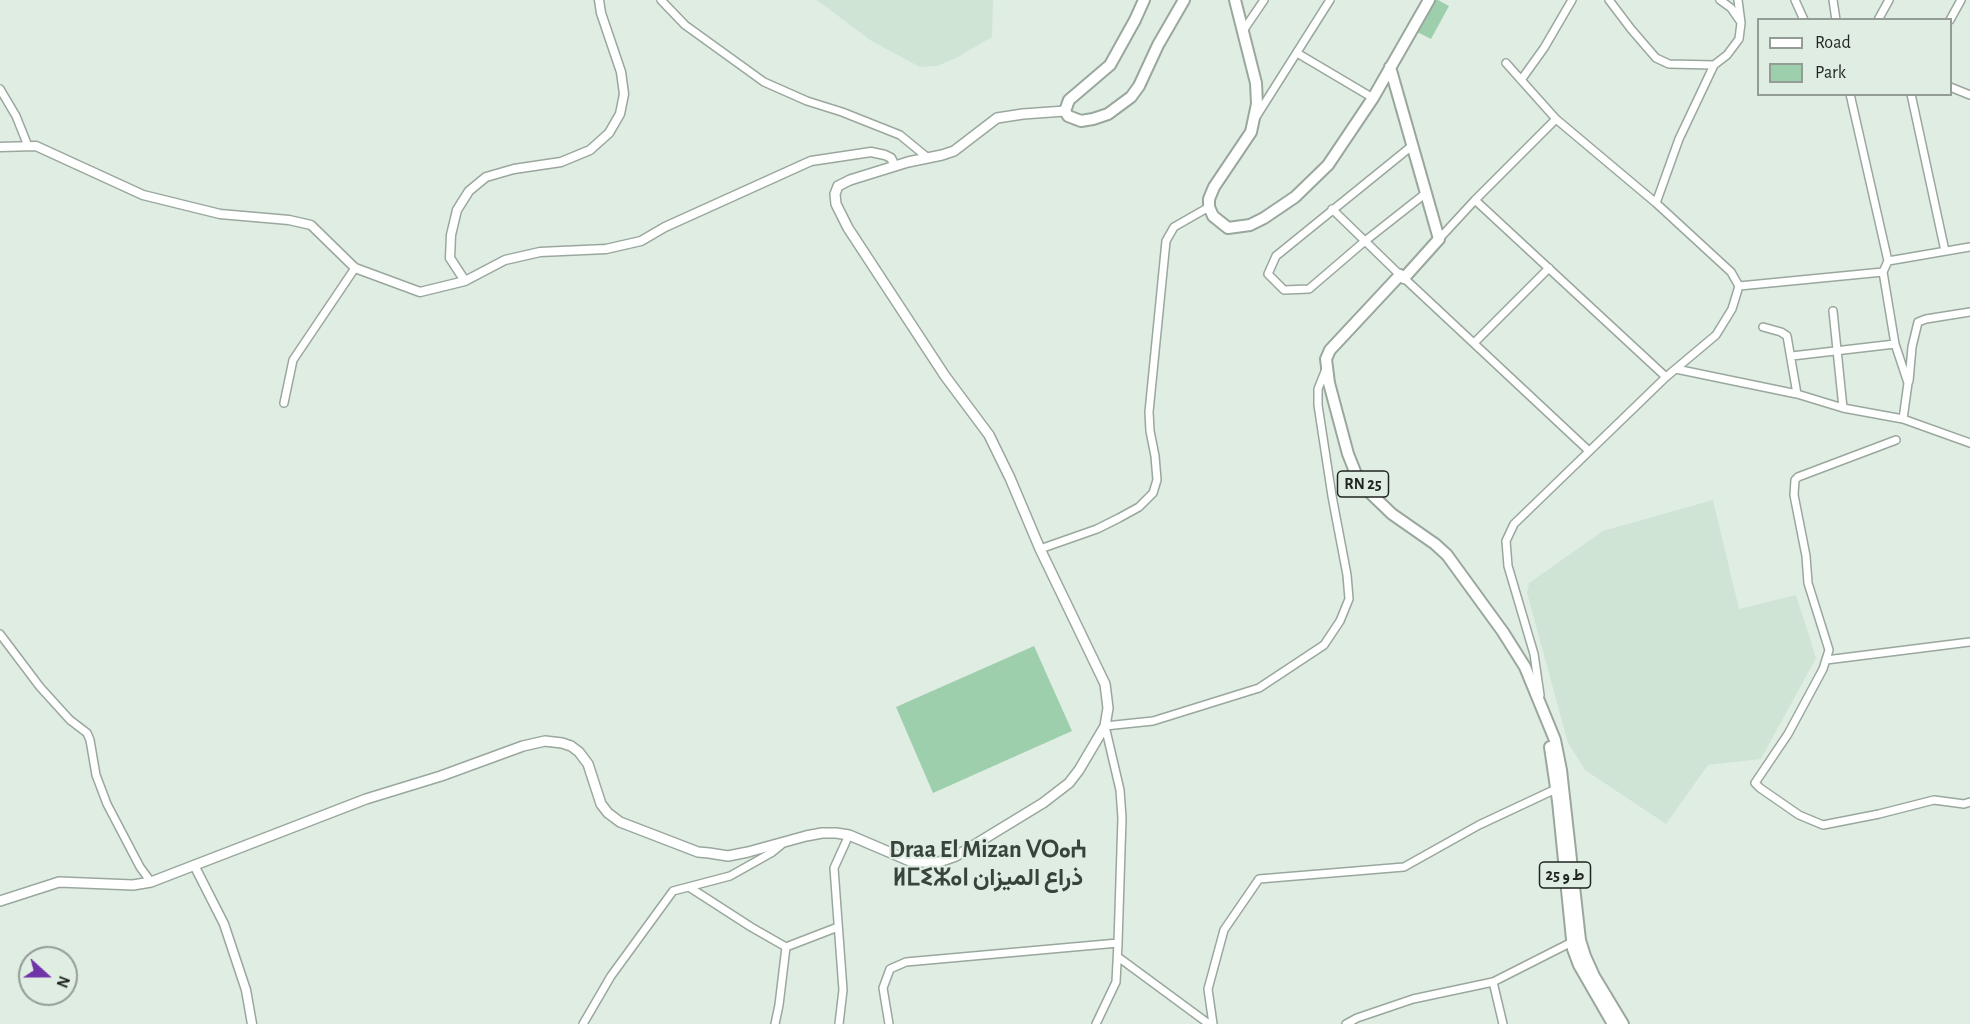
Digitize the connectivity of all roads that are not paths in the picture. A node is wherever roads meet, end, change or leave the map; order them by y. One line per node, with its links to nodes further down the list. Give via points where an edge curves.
1 (599, 0): 56 (street, via 621,72 624,94 620,114 609,133 590,150 561,162 486,177 469,191 457,210 451,235 450,258)
2 (661, 0): 40 (street, via 685,25 764,82 900,135)
3 (1144, 0): 34 (main road, via 1110,65 1069,100)
4 (1184, 0): 34 (main road, via 1131,97 1108,114 1093,119 1081,121)
5 (1235, 0): 22 (main road)
6 (1264, 0): 22 (street)
7 (1330, 0): 23 (street)
8 (1429, 0): 26 (main road)
9 (1572, 0): 27 (street)
10 (1609, 0): 25 (street, via 1656,58 1669,64)
11 (1719, 0): 21 (street, via 1731,8)
12 (1738, 0): 21 (street)
13 (1795, 0): 17 (street)
14 (1833, 0): 18 (street)
15 (1889, 0): 19 (street)
16 (1961, 0): 20 (street)
17 (1803, 18)
18 (1836, 18)
19 (1879, 18)
20 (1951, 18)
21 (1741, 23): 25 (street, via 1739,39)
22 (1243, 31): 35 (main road, via 1256,83)
23 (1297, 53): 33 (street); 35 (street)
24 (1506, 63): 27 (street)
25 (1714, 65): 44 (street, via 1679,139)
26 (1390, 67): 33 (main road); 37 (main road)
27 (1521, 80): 36 (street)
28 (1952, 88): 30 (street)
29 (0, 89): 38 (street)
30 (1970, 95)
31 (1850, 96): 51 (street)
32 (1911, 96): 50 (street)
33 (1373, 98): 45 (main road, via 1328,165 1264,218 1228,228 1213,216)
34 (1065, 111): 40 (main road, via 998,118 954,151)
35 (1255, 119): 45 (main road, via 1243,146 1214,187)
36 (1556, 119): 43 (street); 44 (street)
37 (1413, 145): 42 (main road); 46 (street)
38 (28, 146): 39 (street); 52 (street, via 36,146 143,195 220,214 311,225)
39 (0, 147)
40 (928, 158): 41 (main road)
41 (895, 166): 56 (street, via 891,158 871,152 811,161 641,241 606,249 540,252 505,260); 76 (main road, via 843,183 836,190 836,204 932,356 989,435)
42 (1426, 193): 47 (main road); 48 (street)
43 (1475, 200): 47 (street); 53 (street)
44 (1656, 203): 57 (street, via 1731,272)
45 (1209, 207): 76 (street, via 1174,227 1166,241 1149,412 1155,456 1153,493 1139,507 1097,529)
46 (1332, 210): 48 (street); 48 (street, via 1276,256 1268,274 1276,284 1284,290 1309,289)
47 (1439, 239): 55 (main road)
48 (1365, 241): 55 (street)
49 (1970, 247): 50 (street)
50 (1945, 251): 51 (street)
51 (1888, 261): 54 (street)
52 (355, 268): 56 (street, via 420,292); 70 (street, via 293,360)
53 (1549, 268): 61 (street); 67 (street)
54 (1883, 272): 57 (street); 62 (street)
55 (1402, 277): 61 (street); 65 (main road, via 1330,350)
56 (465, 281)
57 (1739, 286): 66 (street, via 1732,309 1716,335)
58 (1833, 311): 63 (street)
59 (1970, 312): 68 (street, via 1918,322)
60 (1763, 327): 64 (street, via 1787,336)
61 (1474, 343): 75 (street)
62 (1895, 344): 63 (street); 68 (street)
63 (1837, 350): 64 (street); 71 (street)
64 (1792, 356): 69 (street)
65 (1326, 369): 80 (main road, RN 25, via 1356,474 1379,502 1447,555 1503,632 1525,667); 81 (street, via 1318,389 1318,405 1349,599 1340,621 1323,645 1259,688 1153,721)
66 (1676, 369): 67 (street); 69 (street)
67 (1666, 377): 75 (street)
68 (1908, 383): 72 (street)
69 (1797, 394): 71 (street)
70 (284, 403)
71 (1843, 408): 72 (street)
72 (1903, 419): 74 (street)
73 (1896, 440): 79 (street, via 1798,477 1794,484 1808,583 1829,650)
74 (1970, 442)
75 (1589, 451): 80 (street, via 1514,524 1506,541 1508,566 1534,654)
76 (1040, 549): 81 (main road, via 1105,684)
77 (0, 634): 87 (street, via 40,687 87,733 107,804)
78 (1970, 642): 79 (street)
79 (1826, 660): 83 (street, via 1788,734 1755,783 1760,788 1799,815 1823,825 1934,800)
80 (1542, 706): 82 (main road, RN 25, via 1555,740)
81 (1105, 726): 84 (main road, via 1069,783 947,861 910,861); 92 (street, via 1121,800)
82 (1560, 787): 91 (main road, ط و 25); 103 (street, via 1479,825 1404,867 1259,879 1224,930 1208,989); 107 (main road, RN 25, via 1580,940 1594,976)
83 (1970, 802)
84 (849, 835): 85 (main road, via 822,833); 90 (street, via 834,868)
85 (784, 842): 86 (main road, via 728,856 698,852 636,829 620,822 601,804 588,764 579,752 562,743 545,741 366,799); 88 (street, via 730,876)
86 (194, 865): 87 (main road); 97 (street, via 224,924 246,990)
87 (151, 882): 89 (main road, via 59,882)
88 (689, 887): 93 (street); 98 (street, via 673,891 611,976)
89 (0, 901)
90 (838, 927): 93 (street); 100 (street, via 843,990)
91 (1572, 942): 95 (street); 106 (main road, ط و 25, via 1579,965)
92 (1118, 943): 94 (street); 101 (street, via 906,962 890,969 884,988)
93 (786, 947): 99 (street)
94 (1118, 957): 96 (street, via 1116,982); 103 (street)
95 (1493, 982): 104 (street, via 1413,999); 105 (street)
96 (1098, 1021): 102 (street)
97 (252, 1024)
98 (583, 1024)
99 (775, 1024)
100 (839, 1024)
101 (889, 1024)
102 (1107, 1024)
103 (1211, 1024)
104 (1346, 1024)
105 (1503, 1024)
106 (1612, 1024)
107 (1623, 1024)

